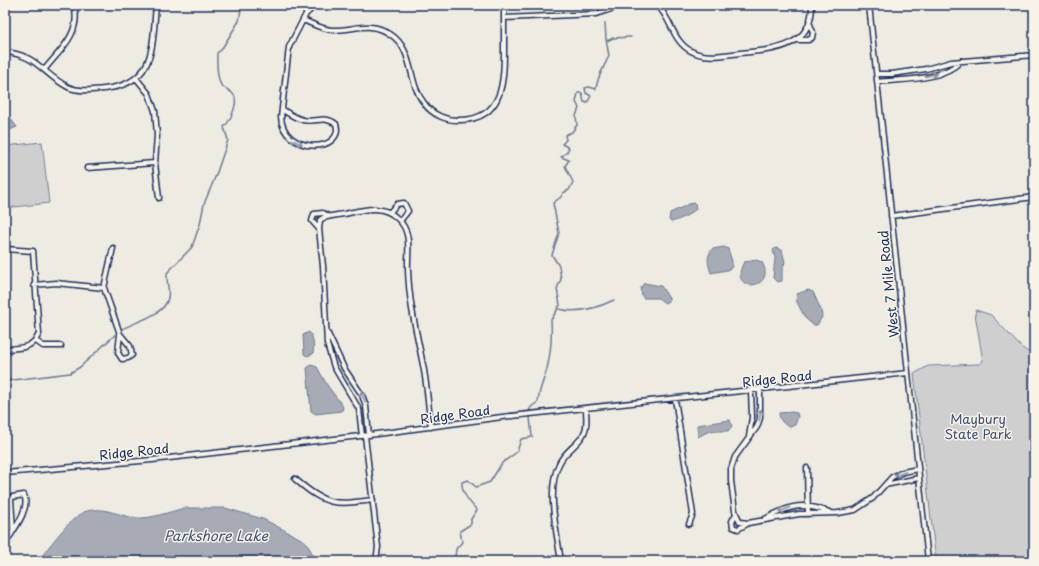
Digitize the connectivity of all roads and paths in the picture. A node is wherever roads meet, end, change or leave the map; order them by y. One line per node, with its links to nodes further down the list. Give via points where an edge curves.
1 (74, 5): 18 (street, via 75,24 71,37)
2 (156, 5): 21 (street, via 150,58)
3 (307, 5): 10 (street)
4 (316, 5): 10 (street)
5 (504, 5): 11 (street)
6 (624, 5): 11 (street, via 596,14)
7 (657, 5): 14 (street, via 680,42 700,55 775,50)
8 (812, 5): 13 (street)
9 (869, 5): 20 (street, West 7 Mile Road)
10 (306, 14): 12 (street)
11 (504, 18): 12 (street, via 502,90 488,110 478,117 462,120 442,117 424,104 416,90 406,52 392,35 366,26 327,29)
12 (303, 20): 24 (street, via 289,47)
13 (809, 22): 14 (street); 14 (street, via 814,32 812,38)
14 (797, 40)
15 (5, 52): 18 (street, via 24,55)
16 (1034, 55): 17 (street)
17 (961, 61): 19 (street); 22 (street, one-way to 17, via 953,70)
18 (45, 69): 21 (street, via 69,88 86,90 121,86)
19 (914, 71): 20 (street); 22 (street)
20 (877, 74): 23 (street, West 7 Mile Road)
21 (136, 78): 25 (street, via 149,94 156,111)
22 (915, 78): 23 (street)
23 (878, 82): 31 (street, West 7 Mile Road)
24 (283, 110): 24 (street, one-way to 24, via 282,127 298,144 325,144 338,135 336,124 331,120 304,120)
25 (155, 163): 26 (street); 28 (street)
26 (88, 168)
27 (1034, 197): 31 (street)
28 (159, 198)
29 (390, 212): 30 (street, via 373,208); 32 (street); 32 (street, via 397,204 404,203 408,211)
30 (328, 216): 33 (street, via 320,220); 33 (street, via 323,212 314,214 312,221)
31 (891, 216): 43 (street, West 7 Mile Road)
32 (400, 221): 50 (street, via 409,241 408,278 412,319 424,367)
33 (319, 229): 38 (street)
34 (113, 248): 37 (street)
35 (5, 249): 36 (street, via 33,251)
36 (34, 285): 37 (street, via 56,283); 40 (street, via 39,334)
37 (104, 288): 39 (street)
38 (327, 332): 44 (street); 45 (street, via 330,358)
39 (120, 334): 39 (street, via 118,353 122,358 128,358 132,354 131,349)
40 (36, 341): 41 (street, via 43,346); 42 (street, via 29,347)
41 (61, 346)
42 (5, 349)
43 (908, 373): 46 (street, Ridge Road); 54 (street, West 7 Mile Road)
44 (348, 374): 45 (street); 51 (street, one-way to 44, via 366,406)
45 (341, 379): 51 (street, via 360,409)
46 (760, 390): 47 (street, Ridge Road); 52 (street, one-way to 46, via 755,431 760,418)
47 (751, 391): 48 (street, Ridge Road); 52 (street, via 752,417)
48 (675, 399): 49 (street, Ridge Road); 66 (street, via 693,514)
49 (586, 409): 50 (street, Ridge Road); 70 (street, via 584,435 563,456 555,474 553,500)
50 (431, 427): 51 (street, Ridge Road)
51 (365, 436): 55 (street, Ridge Road, via 144,461); 59 (street)
52 (749, 437): 62 (street, via 735,457 731,469)
53 (807, 468): 60 (street)
54 (918, 469): 56 (street, West 7 Mile Road); 58 (street, one-way to 58, via 892,476)
55 (5, 473)
56 (919, 478): 58 (street); 71 (street, West 7 Mile Road)
57 (295, 479): 59 (street, via 315,496 330,502 345,504)
58 (885, 485): 61 (street, via 863,506 855,510)
59 (373, 500): 69 (street, via 378,547)
60 (808, 505): 61 (street); 63 (street); 64 (street, one-way to 64, via 789,507)
61 (833, 513): 63 (street)
62 (736, 514): 65 (street, via 740,522); 65 (street, via 732,521 733,527 738,529)
63 (808, 514): 64 (street)
64 (763, 521): 65 (street)
65 (748, 523)
66 (689, 524)
67 (13, 529): 67 (street, via 25,507 24,495 12,497 11,500); 68 (street)
68 (5, 544)
69 (376, 561)
70 (561, 561)
71 (928, 561)

